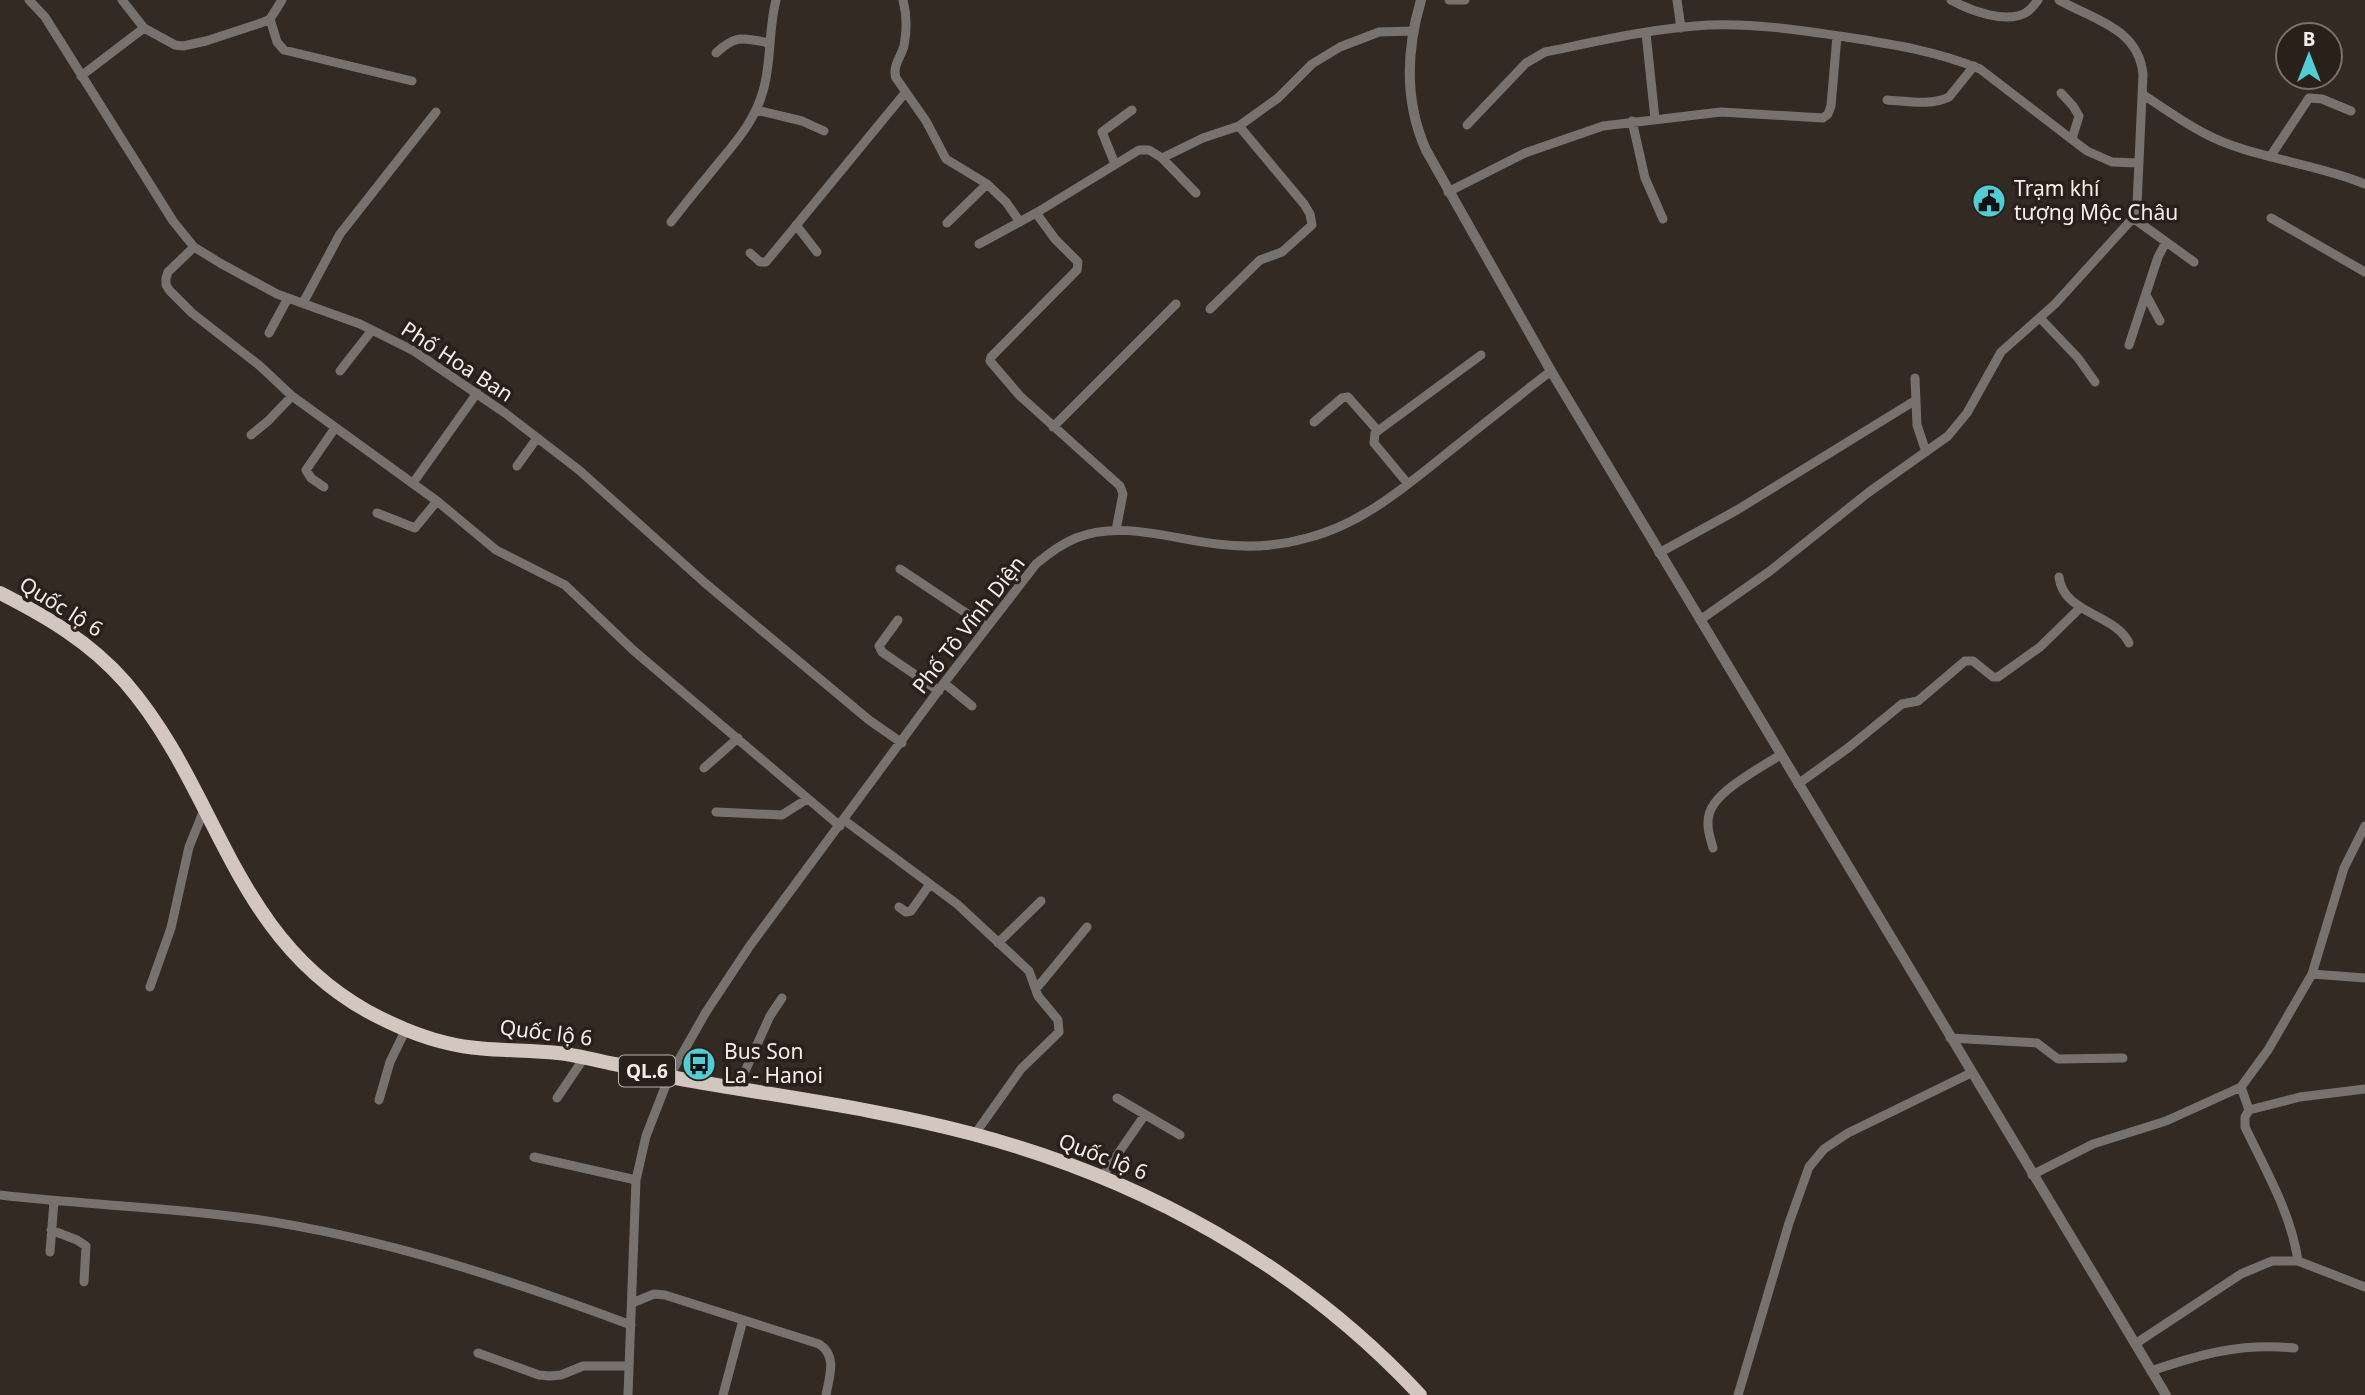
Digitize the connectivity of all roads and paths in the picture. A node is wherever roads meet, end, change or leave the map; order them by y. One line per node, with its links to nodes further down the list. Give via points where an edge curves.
1 (29, 0): 22 (street, Phố Hoa Ban, via 45,17)
2 (122, 0): 14 (street)
3 (282, 0): 13 (street)
4 (776, 0): 19 (street)
5 (903, 0): 24 (street, via 906,33 894,73)
6 (1421, 0): 16 (street)
7 (1449, 0): 8 (street)
8 (1465, 0)
9 (1677, 0): 15 (street)
10 (1951, 0): 11 (street, via 2006,17 2024,14)
11 (2038, 0)
12 (2059, 0): 26 (street, via 2131,41 2142,59)
13 (270, 19): 14 (street, via 183,46); 23 (street, via 284,50)
14 (144, 28): 22 (street)
15 (1681, 28): 17 (street); 18 (street, via 1735,24)
16 (1413, 31): 35 (street, via 1379,32 1340,47 1312,64 1278,98); 44 (street, via 1409,62 1415,127)
17 (1646, 33): 32 (street); 34 (street, via 1545,52 1526,63)
18 (1837, 36): 21 (street, via 1914,49); 32 (street, via 1831,106 1823,118 1742,111)
19 (769, 43): 20 (street, via 738,38); 28 (street, via 764,91)
20 (716, 53)
21 (1974, 66): 27 (street, via 1944,100); 37 (street)
22 (81, 76): 56 (street, Phố Hoa Ban)
23 (412, 81)
24 (905, 93): 42 (street, via 946,159); 53 (street)
25 (2061, 93): 37 (street, via 2079,116)
26 (2142, 94): 38 (street, via 2213,138); 40 (street)
27 (1887, 100)
28 (756, 110): 36 (street); 50 (street, via 741,136)
29 (1132, 110): 41 (street, via 1102,132)
30 (2351, 111): 38 (street, via 2309,98)
31 (436, 112): 63 (street, via 340,234)
32 (1655, 119): 33 (street)
33 (1632, 121): 44 (street, via 1555,141); 49 (street, via 1643,170)
34 (1467, 125)
35 (1240, 126): 39 (street); 65 (street, via 1304,204 1312,225 1282,251 1260,260)
36 (824, 131)
37 (2072, 139): 40 (street, via 2100,159)
38 (2270, 157): 43 (street)
39 (1162, 158): 41 (street, via 1139,150); 45 (street)
40 (2138, 163): 47 (street)
41 (1115, 164): 46 (street)
42 (987, 184): 51 (street); 52 (street)
43 (2365, 184)
44 (1448, 192): 72 (street)
45 (1196, 193)
46 (1036, 213): 51 (street); 80 (street, via 1077,262 1077,270 990,361)
47 (2133, 218): 54 (street); 66 (street)
48 (2271, 218): 60 (street)
49 (1663, 219)
50 (671, 222)
51 (1020, 222): 55 (street)
52 (947, 223)
53 (796, 225): 57 (street); 58 (street, via 766,262)
54 (2166, 242): 59 (street); 61 (street)
55 (979, 244)
56 (194, 247): 62 (street, Phố Hoa Ban); 77 (street, via 169,272 166,285 192,313)
57 (817, 252)
58 (750, 253)
59 (2194, 262)
60 (2365, 272)
61 (2146, 295): 67 (street); 70 (street)
62 (288, 298): 63 (street, Phố Hoa Ban); 69 (street)
63 (303, 303): 68 (street, Phố Hoa Ban)
64 (1176, 304): 80 (street)
65 (1210, 309)
66 (2040, 318): 75 (street); 85 (street, via 2001,352 1958,426)
67 (2161, 321)
68 (372, 330): 73 (street); 76 (street, Phố Hoa Ban, via 414,351)
69 (269, 333)
70 (2129, 345)
71 (1481, 355): 82 (street)
72 (1551, 370): 88 (street, Phố Tô Vĩnh Diện); 93 (street)
73 (340, 371)
74 (1915, 378): 78 (street)
75 (2095, 382)
76 (477, 393): 84 (street, Phố Hoa Ban); 87 (street)
77 (292, 396): 81 (street); 83 (street)
78 (1916, 400): 85 (street, via 1917,425); 93 (street)
79 (1314, 422): 82 (street, via 1349,397)
80 (1053, 427): 92 (street, via 1120,486 1123,494)
81 (335, 428): 87 (street); 89 (street, via 306,470)
82 (1378, 431): 88 (street, via 1374,443)
83 (251, 435)
84 (537, 438): 86 (street); 105 (street, Phố Hoa Ban, via 705,583)
85 (1926, 452): 99 (street)
86 (517, 466)
87 (413, 483): 90 (street)
88 (1408, 484): 92 (street, Phố Tô Vĩnh Diện, via 1340,527 1284,544 1220,544)
89 (324, 487)
90 (437, 501): 91 (street, via 415,528); 104 (street, via 496,551 565,585 633,650)
91 (377, 513)
92 (1116, 530): 100 (street, Phố Tô Vĩnh Diện, via 1076,538 1051,552 1036,564)
93 (1660, 553): 99 (street)
94 (900, 569): 100 (street)
95 (2059, 577): 97 (street, via 2064,592)
96 (0, 593): 110 (highway, Quốc lộ 6 / QL.6, via 74,635 127,684 161,730)
97 (2081, 607): 101 (street, via 2124,634); 108 (street, via 2040,647 1998,677 1973,660 1965,661 1918,701 1902,704)
98 (898, 620): 102 (street, via 879,646 882,652)
99 (1700, 620): 106 (street)
100 (987, 627): 102 (street, Phố Tô Vĩnh Diện)
101 (2129, 643)
102 (941, 687): 103 (street); 105 (street, Phố Tô Vĩnh Diện)
103 (972, 706)
104 (738, 738): 107 (street); 109 (street)
105 (902, 743): 112 (street, Phố Tô Vĩnh Diện)
106 (1780, 755): 108 (street); 114 (street, via 1712,805 1708,823)
107 (704, 768)
108 (1798, 784): 126 (street)
109 (807, 799): 111 (street, via 782,815); 112 (street)
110 (204, 810): 122 (street, via 189,847); 125 (highway, Quốc lộ 6 / QL.6, via 250,896 279,938 347,997)
111 (716, 812)
112 (842, 823): 115 (street); 130 (street, Phố Tô Vĩnh Diện, via 748,947)
113 (2365, 826): 120 (street, via 2344,868)
114 (1713, 848)
115 (930, 884): 117 (street, via 911,911); 119 (street)
116 (1041, 901): 119 (street)
117 (899, 907)
118 (1087, 927): 123 (street)
119 (999, 943): 123 (street, via 1029,971)
120 (2312, 974): 121 (street); 131 (street, via 2269,1050)
121 (2365, 978)
122 (150, 987)
123 (1037, 989): 139 (street, via 1058,1020 1059,1032 1021,1069)
124 (782, 998): 132 (street)
125 (406, 1029): 127 (highway, Quốc lộ 6 / QL.6, via 448,1043); 136 (street)
126 (1950, 1038): 128 (street, via 2037,1043 2057,1059); 129 (street)
127 (584, 1058): 130 (highway, Quốc lộ 6 / QL.6); 134 (street)
128 (2123, 1058)
129 (1971, 1073): 142 (street); 164 (street, via 1848,1133 1824,1149 1810,1167)
130 (669, 1077): 132 (highway, Quốc lộ 6 / QL.6); 144 (street, Phố Tô Vĩnh Diện, via 643,1144)
131 (2241, 1087): 137 (street); 142 (street, via 2166,1121 2093,1143)
132 (737, 1089): 139 (highway, Quốc lộ 6 / QL.6, via 852,1107)
133 (2365, 1089): 137 (street, via 2315,1094)
134 (557, 1098)
135 (1116, 1098): 138 (street)
136 (379, 1100)
137 (2249, 1110): 149 (street, via 2245,1127 2287,1214)
138 (1144, 1116): 140 (street); 143 (street)
139 (975, 1134): 143 (highway, Quốc lộ 6 / QL.6)
140 (1180, 1135)
141 (534, 1157): 144 (street)
142 (2032, 1175): 155 (street)
143 (1102, 1177): 163 (highway, Quốc lộ 6 / QL.6, via 1203,1224 1293,1281 1373,1348)
144 (636, 1180): 152 (street, Phố Tô Vĩnh Diện)
145 (0, 1195): 146 (street)
146 (54, 1201): 147 (street); 154 (street, via 188,1211 340,1235 483,1271)
147 (51, 1230): 148 (street); 150 (street, via 86,1245)
148 (50, 1252)
149 (2298, 1261): 151 (street); 155 (street, via 2272,1261 2251,1268)
150 (84, 1282)
151 (2365, 1287)
152 (632, 1303): 153 (street, via 659,1293); 154 (street, Phố Tô Vĩnh Diện)
153 (743, 1320): 161 (street); 162 (street, via 824,1348 831,1361)
154 (631, 1325): 158 (street, Phố Tô Vĩnh Diện)
155 (2135, 1344): 159 (street)
156 (2294, 1348): 159 (street, via 2229,1348)
157 (478, 1353): 158 (street, via 550,1376 583,1366)
158 (629, 1366): 160 (street, Phố Tô Vĩnh Diện)
159 (2151, 1371): 165 (street)
160 (628, 1395)
161 (723, 1395)
162 (826, 1395)
163 (1420, 1395)
164 (1738, 1395)
165 (2166, 1395)

